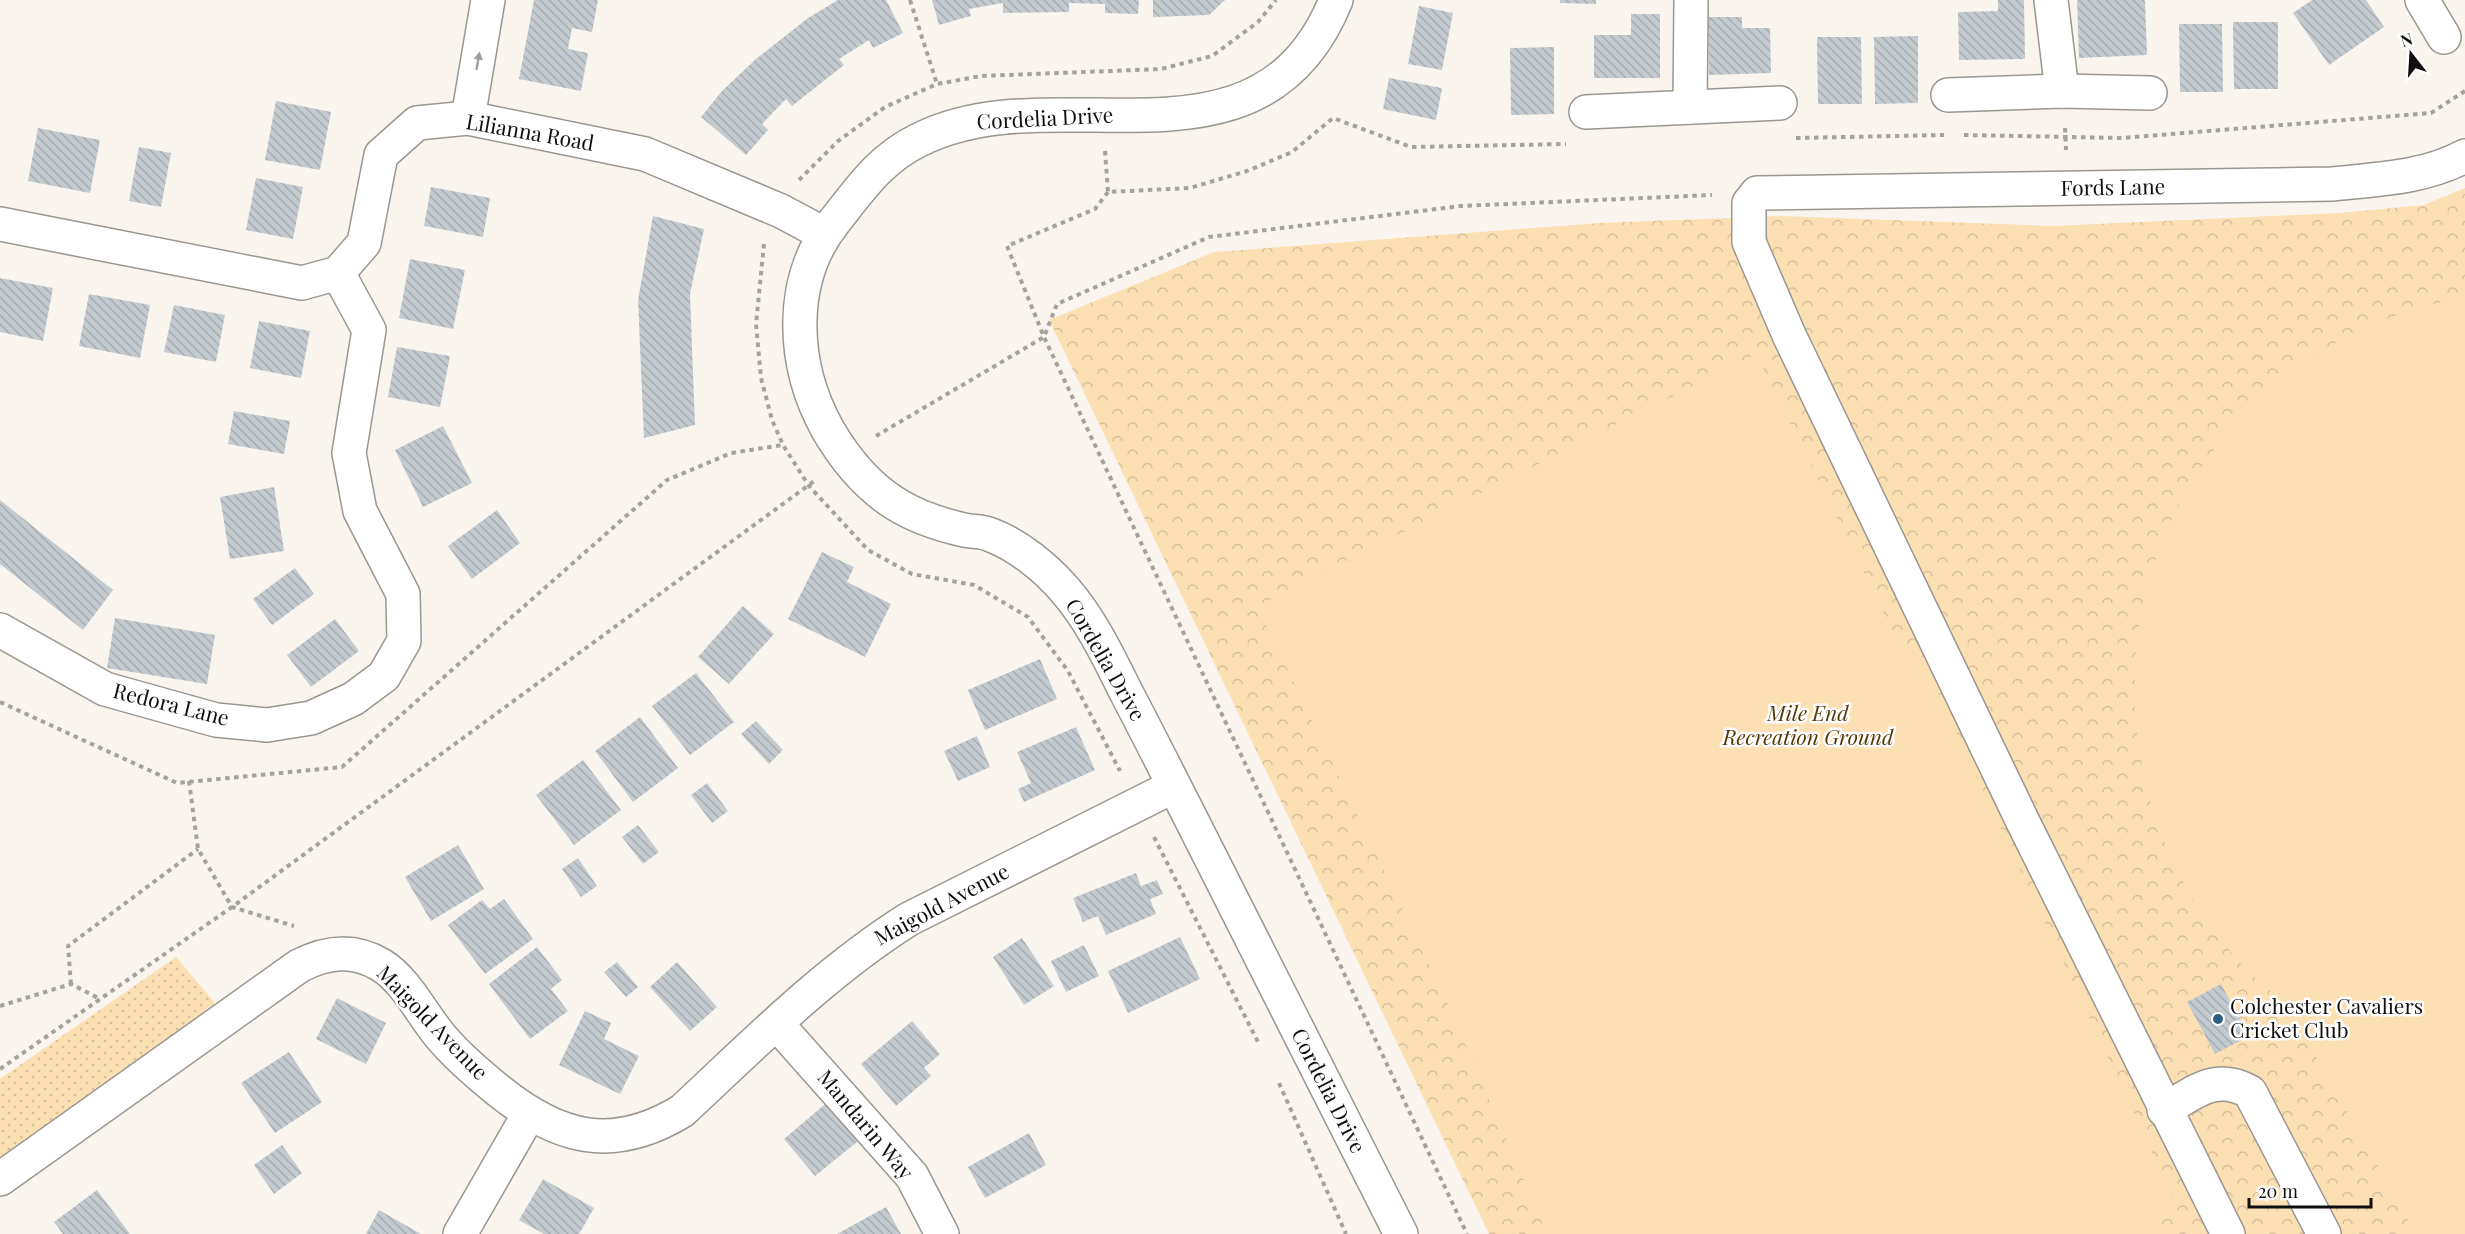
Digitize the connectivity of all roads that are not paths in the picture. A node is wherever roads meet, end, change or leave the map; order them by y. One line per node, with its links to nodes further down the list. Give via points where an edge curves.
1 (488, 0): 13 (street, one-way to 1)
2 (1336, 0): 16 (street, Cordelia Drive, via 1321,33 1299,60 1271,85 1238,103 1187,113 981,119 922,138 884,161)
3 (1691, 0): 11 (street)
4 (2051, 0): 7 (street)
5 (2422, 0): 6 (street)
6 (2444, 37)
7 (2062, 91): 8 (street); 9 (street)
8 (2150, 93)
9 (1948, 95)
10 (1780, 103): 11 (street)
11 (1690, 106): 12 (street)
12 (1586, 112)
13 (468, 118): 16 (street, Lilianna Road, via 645,154 781,211); 17 (street, Lilianna Road, via 417,123 381,155 364,243)
14 (2465, 156): 21 (street, Fords Lane, via 2414,175 2332,184 1757,193 1749,203 1749,242 1788,335)
15 (0, 224): 17 (street, via 302,283)
16 (824, 234): 19 (street, Cordelia Drive, via 811,262 799,339 815,404 847,457 868,484 899,506 965,530 989,533 1028,557 1062,586 1101,644)
17 (338, 273): 18 (street, Redora Lane, via 369,330 349,453 360,511 403,594 404,641 384,676 353,699 311,718 267,725 216,720 105,689)
18 (0, 630)
19 (1174, 786): 20 (street, Maigold Avenue, via 909,919 867,945 820,982); 26 (street, Cordelia Drive)
20 (777, 1024): 22 (street, Maigold Avenue, via 682,1111 645,1129 619,1136 581,1135); 25 (street, Mandarin Way, via 912,1176)
21 (2164, 1110): 27 (street); 28 (street, via 2224,1081 2250,1092)
22 (529, 1114): 23 (street, Maigold Avenue, via 470,1068 383,966 354,954 323,955 299,966); 24 (street)
23 (0, 1179)
24 (460, 1234)
25 (942, 1234)
26 (1401, 1234)
27 (2228, 1234)
28 (2324, 1234)

